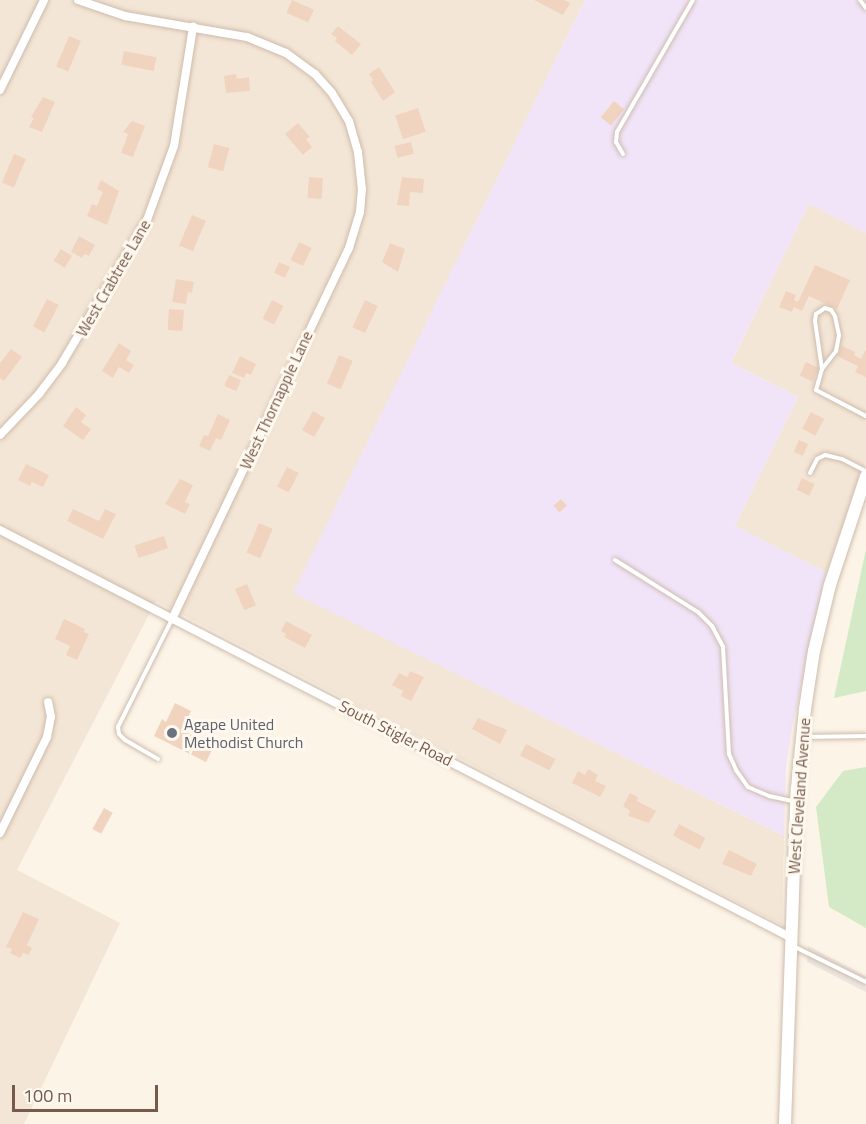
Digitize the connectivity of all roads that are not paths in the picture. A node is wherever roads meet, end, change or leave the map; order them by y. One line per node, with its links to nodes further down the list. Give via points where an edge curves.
1 (44, 0): 7 (street)
2 (78, 0): 6 (street, West Thornapple Lane, via 125,16)
3 (693, 0): 8 (lane, via 617,132 616,142)
4 (860, 0): 5 (lane)
5 (866, 8)
6 (193, 27): 11 (street, West Crabtree Lane, via 174,146 147,220 62,363); 17 (street, West Thornapple Lane, via 262,42 315,74 349,121 362,176 360,212 349,248)
7 (0, 90)
8 (623, 154)
9 (822, 369): 9 (lane, via 815,321 816,314 825,308 835,316 839,335 836,351); 10 (lane, via 816,390)
10 (866, 416)
11 (0, 435)
12 (866, 471): 13 (lane, via 825,455 817,459)
13 (810, 473)
14 (866, 476): 20 (main road, West Cleveland Avenue, via 821,622)
15 (0, 530): 17 (street, South Stigler Road)
16 (615, 560): 22 (lane, via 698,612 712,626 723,647 729,754 736,770 748,787)
17 (172, 619): 21 (lane, via 118,727 118,734 125,740); 24 (street, South Stigler Road)
18 (48, 702): 23 (street, via 51,717 47,737)
19 (866, 736): 20 (lane)
20 (803, 737): 22 (main road, West Cleveland Avenue)
21 (158, 759)
22 (797, 802): 24 (main road, West Cleveland Avenue)
23 (0, 833)
24 (792, 942): 25 (lane); 26 (main road, West Cleveland Avenue)
25 (866, 981)
26 (785, 1124)

